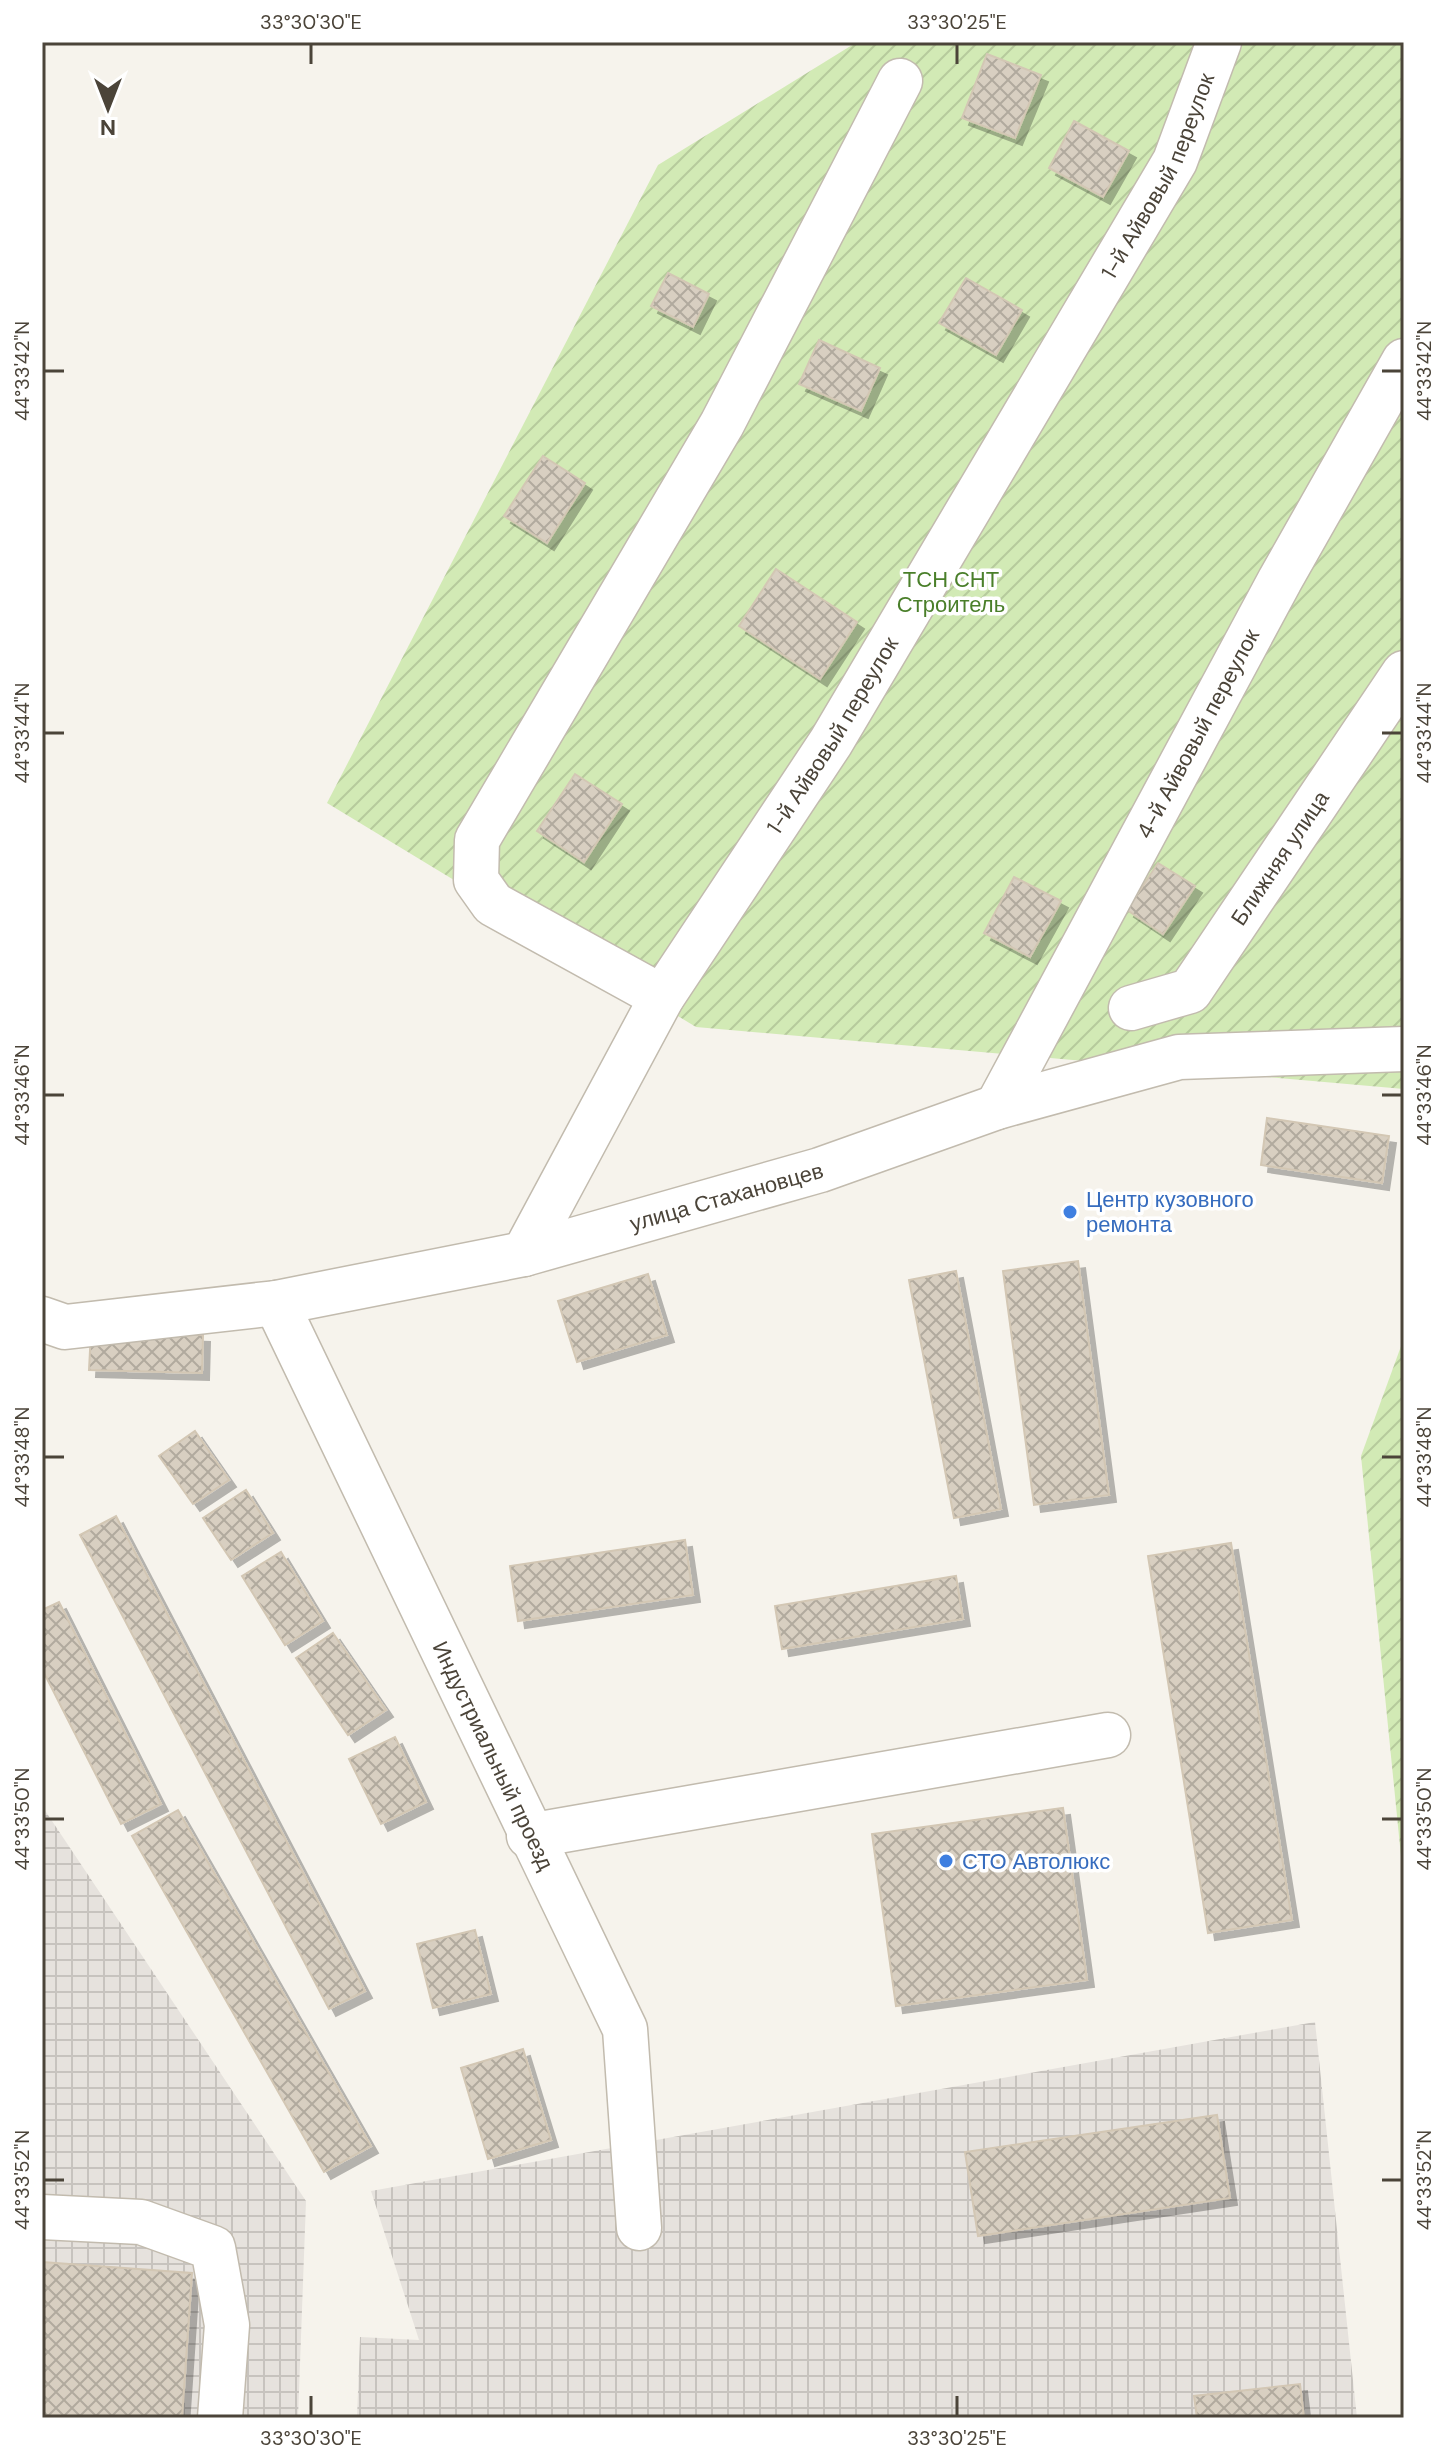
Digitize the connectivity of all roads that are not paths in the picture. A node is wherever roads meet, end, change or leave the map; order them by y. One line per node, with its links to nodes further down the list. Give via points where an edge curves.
1 (1219, 42): 5 (street, 1-й Айвовый переулок, via 1175,161 831,742)
2 (900, 81): 5 (street, via 722,424 477,840 476,880 493,904)
3 (1404, 361): 8 (street, 4-й Айвовый переулок)
4 (1404, 673): 6 (street, Ближняя улица, via 1190,991)
5 (662, 997): 9 (street, 1-й Айвовый переулок)
6 (1131, 1008)
7 (1404, 1049): 8 (street, улица Стахановцев, via 1179,1057)
8 (997, 1107): 9 (street, улица Стахановцев, via 820,1170)
9 (524, 1254): 10 (street, улица Стахановцев)
10 (276, 1303): 11 (street, улица Стахановцев, via 65,1327); 13 (street, Индустриальный проезд)
11 (42, 1319)
12 (1108, 1735): 13 (street)
13 (529, 1836): 15 (street, Индустриальный проезд, via 625,2029)
14 (42, 2217): 16 (street, via 141,2222 213,2248 227,2325)
15 (639, 2228)
16 (220, 2418)

